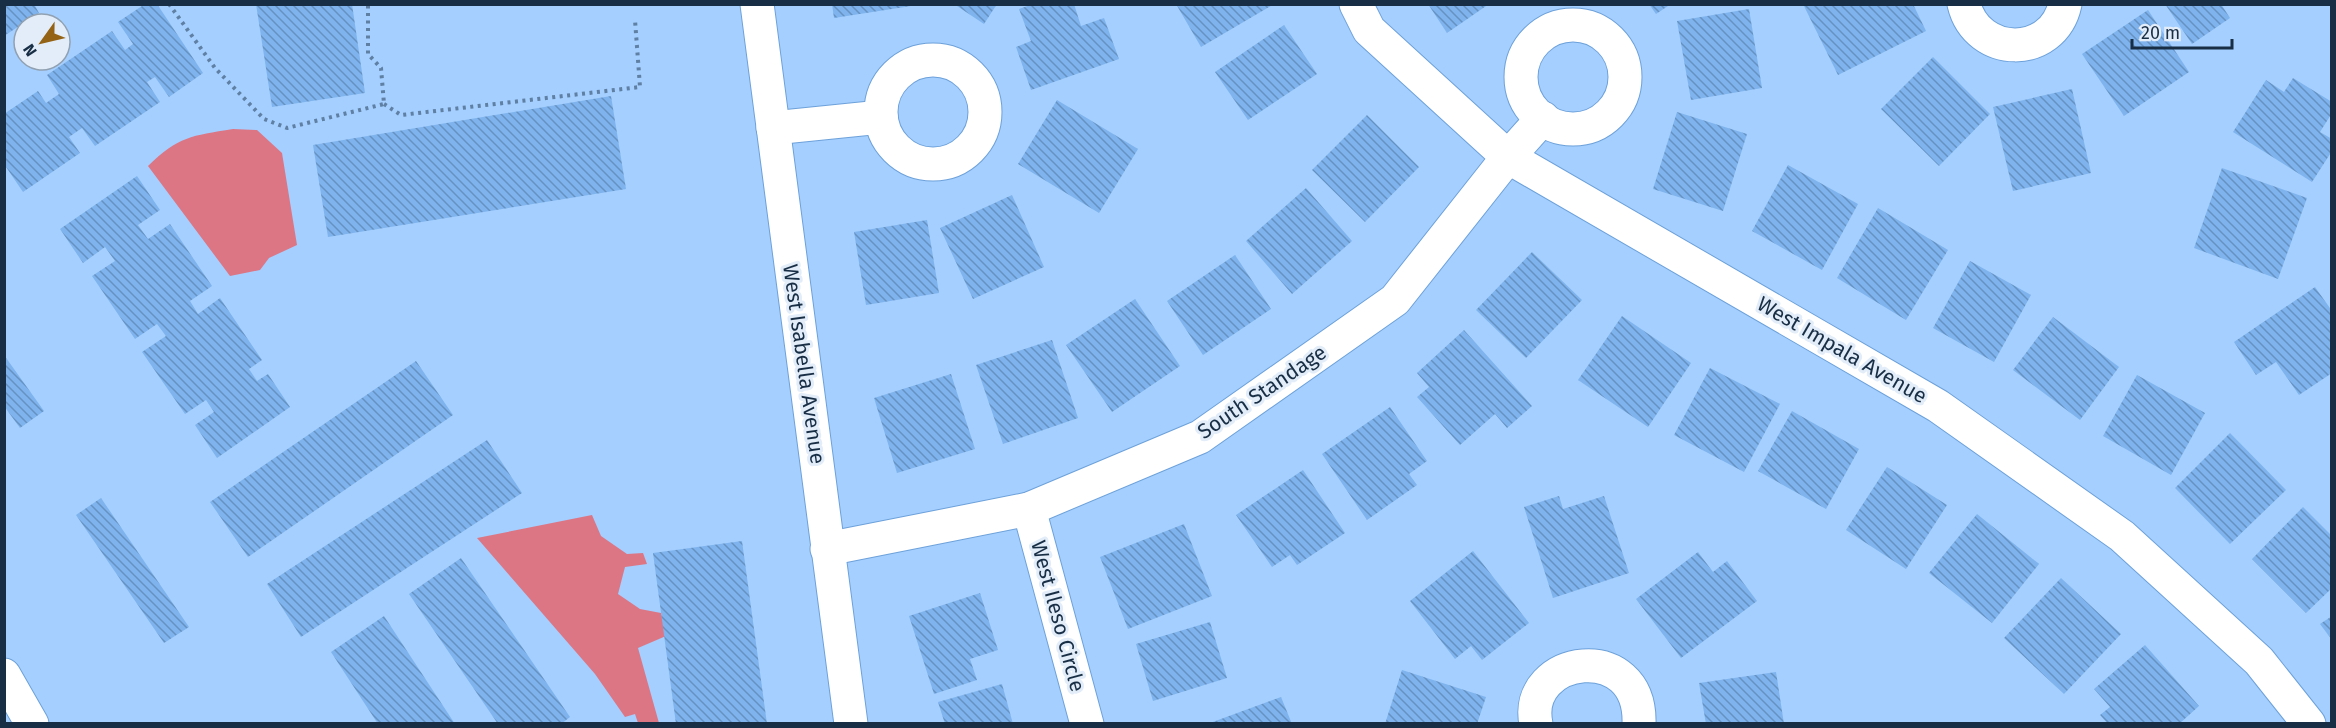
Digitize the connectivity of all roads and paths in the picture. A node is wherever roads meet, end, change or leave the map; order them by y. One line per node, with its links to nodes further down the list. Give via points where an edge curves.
1 (168, 4): 8 (path, via 215,68 264,119 287,128)
2 (368, 4): 8 (path, via 369,54 381,68)
3 (757, 4): 11 (main road, West Isabella Avenue)
4 (1356, 4): 12 (main road, West Impala Avenue, via 1369,30)
5 (1964, 4): 6 (main road, via 1966,15 1977,30 1992,41 2010,46 2028,44 2044,36 2057,24)
6 (2065, 4)
7 (635, 20): 8 (path, via 640,87 401,115)
8 (384, 104)
9 (881, 117): 11 (main road)
10 (1543, 118): 12 (main road, South Standage)
11 (773, 128): 14 (main road, West Isabella Avenue)
12 (1508, 157): 13 (main road, South Standage, via 1395,300 1200,437); 21 (main road, West Impala Avenue, via 1958,420 2122,536 2259,661)
13 (1029, 509): 14 (main road, South Standage); 18 (main road, West Ileso Circle)
14 (827, 549): 17 (main road, West Isabella Avenue)
15 (4, 675): 16 (main road)
16 (32, 723)
17 (851, 723)
18 (1087, 723)
19 (1536, 723): 20 (main road, via 1536,703 1543,688 1567,668 1583,664 1599,666 1626,681 1639,708)
20 (1639, 723)
21 (2310, 723)

